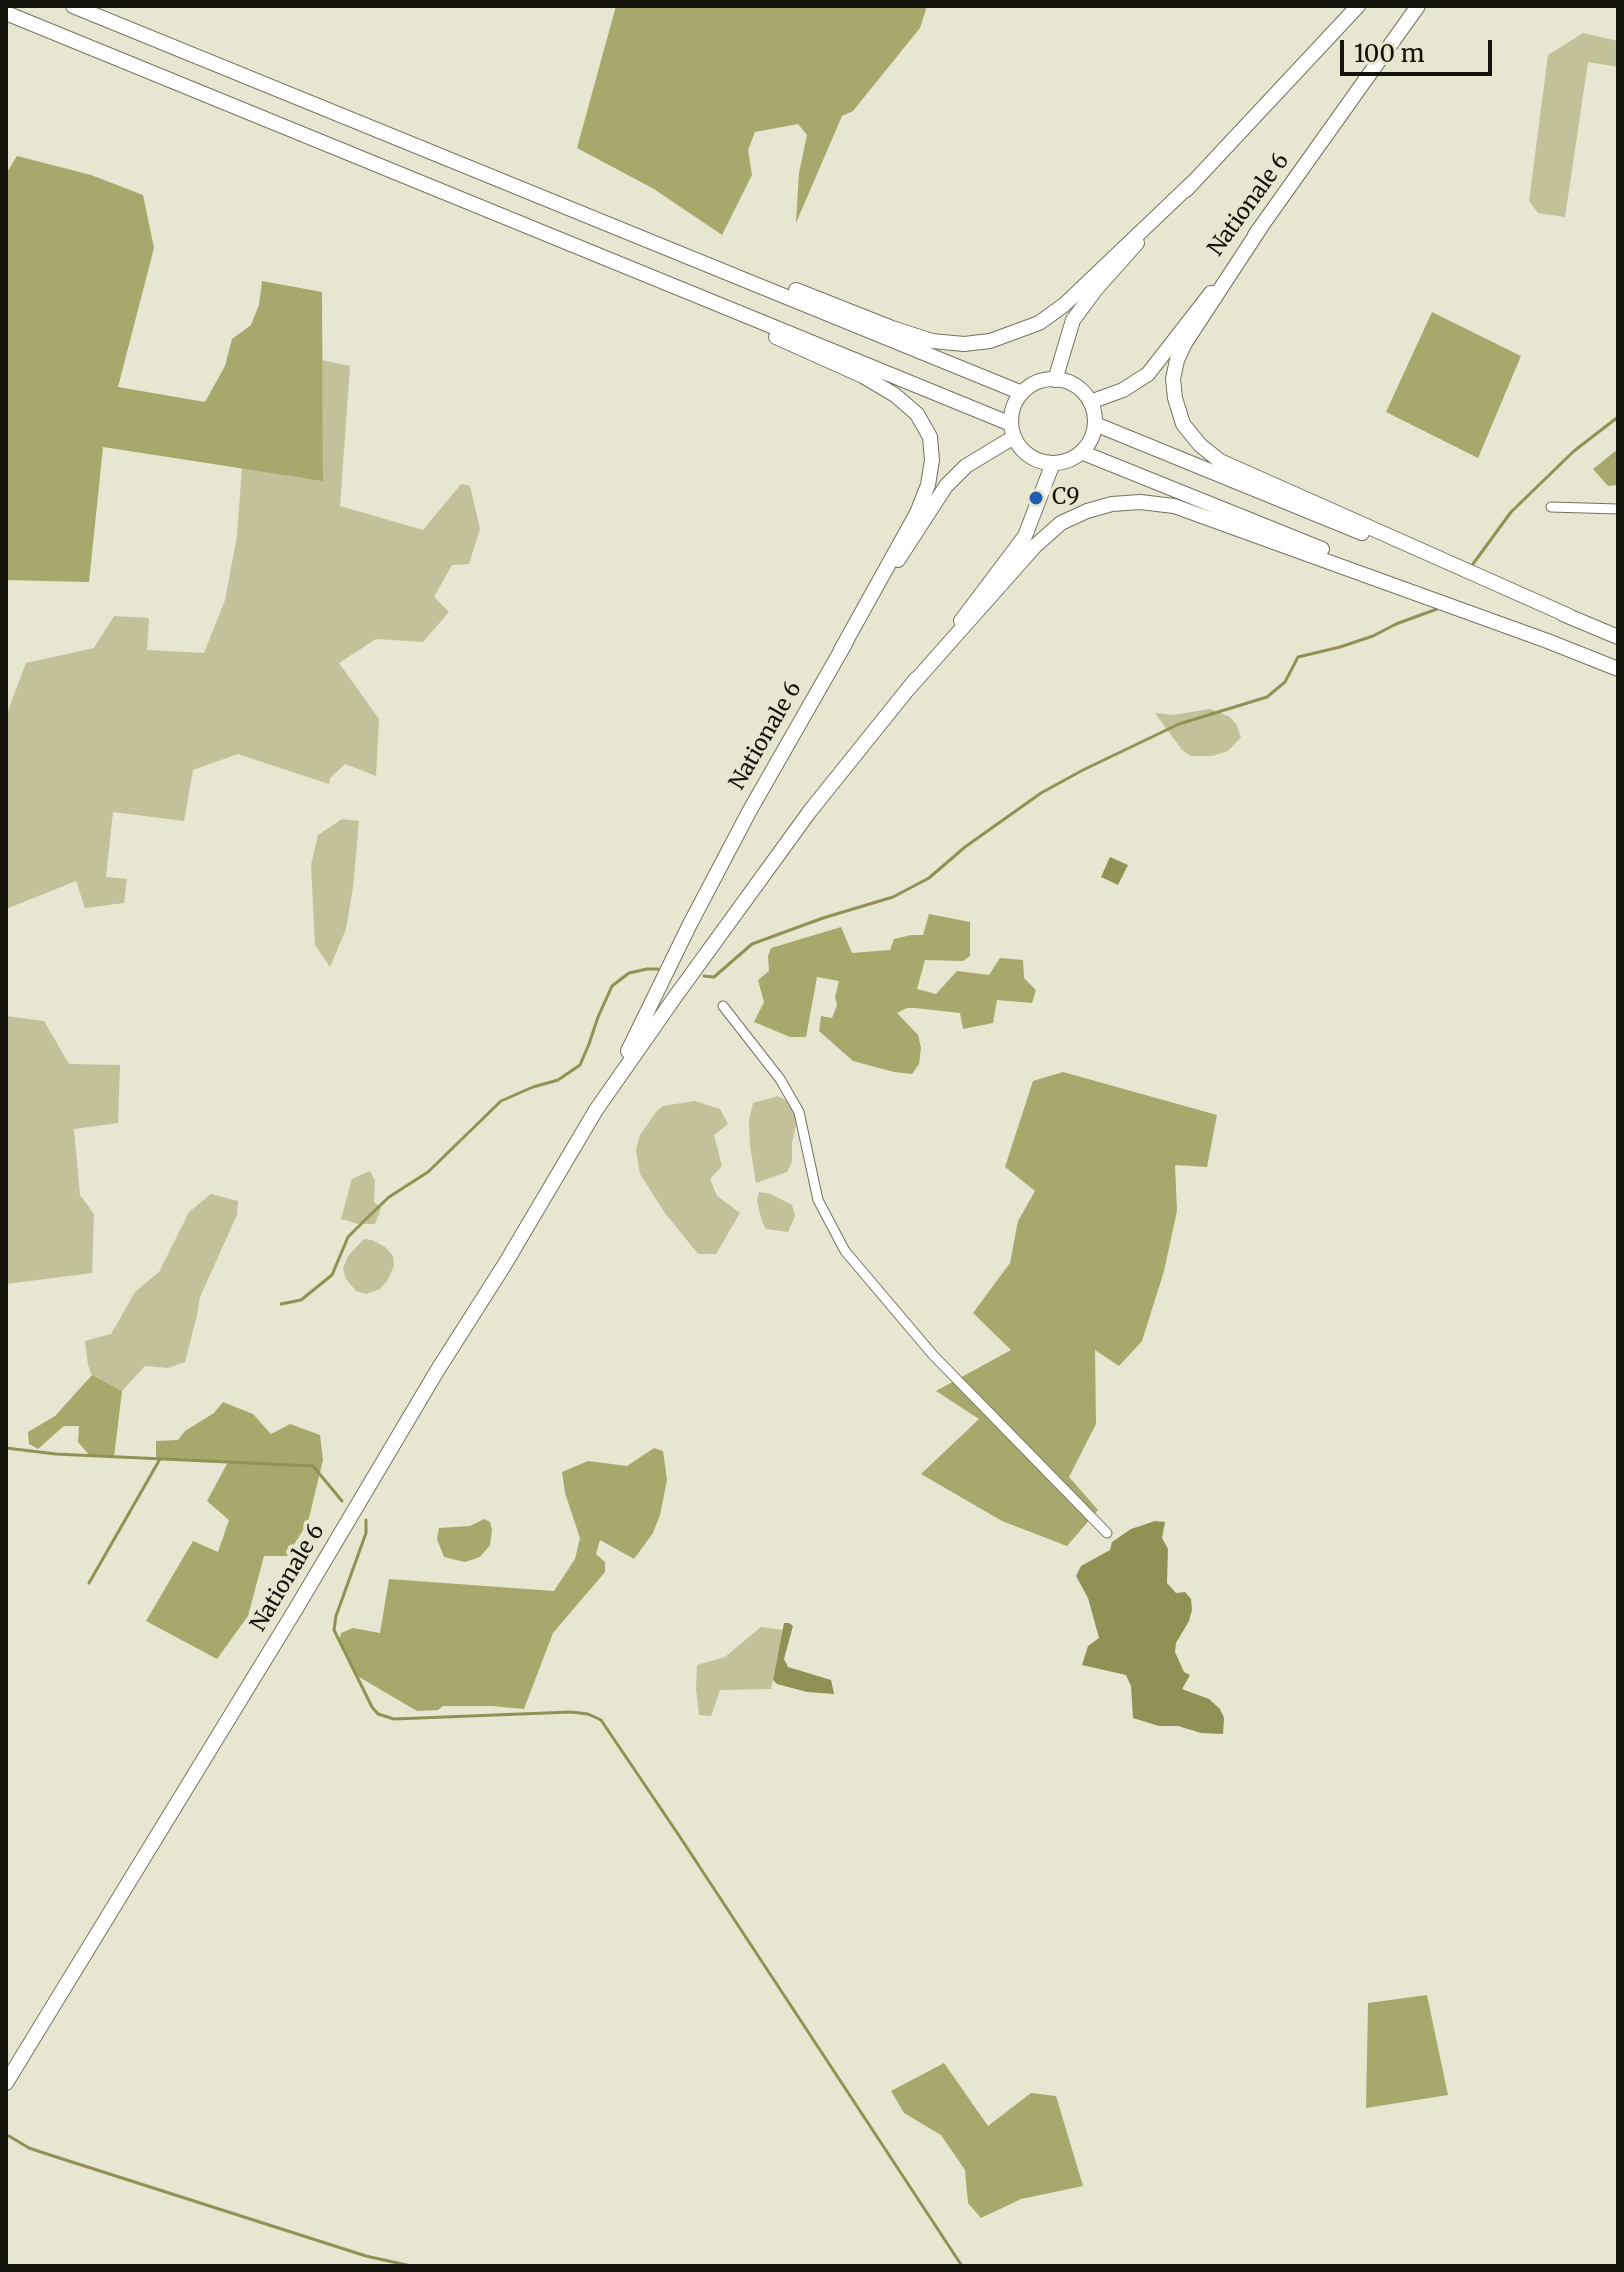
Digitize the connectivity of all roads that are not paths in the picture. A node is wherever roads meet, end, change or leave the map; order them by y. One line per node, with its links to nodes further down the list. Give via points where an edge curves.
1 (73, 6): 6 (main road)
2 (1358, 6): 5 (main road)
3 (1418, 6): 7 (main road, Nationale 6)
4 (6, 13): 8 (main road)
5 (1192, 183): 6 (main road, via 1039,323 990,341 964,344 932,341 892,328); 9 (main road, via 1073,320)
6 (603, 222): 10 (main road)
7 (1261, 227): 11 (main road, Nationale 6, via 1148,374); 18 (main road, via 1177,360 1173,379 1183,424 1220,461)
8 (591, 251): 13 (main road); 21 (main road, via 863,376 917,414 930,437 928,485)
9 (1055, 380): 10 (main road); 11 (main road, via 1069,383)
10 (1022, 393): 13 (main road, via 1011,412)
11 (1090, 402): 12 (main road)
12 (1095, 424): 14 (main road); 18 (main road)
13 (1012, 430): 15 (main road, via 1020,448); 21 (main road, Nationale 6, via 946,486)
14 (1081, 452): 15 (main road); 20 (main road)
15 (1053, 463): 23 (main road, Nationale 6, via 1025,536)
16 (1551, 507): 17 (street)
17 (1618, 509)
18 (1569, 616): 19 (main road)
19 (1618, 637)
20 (1553, 643): 22 (main road); 23 (main road, via 1174,506 1140,502 1112,504 1061,523)
21 (841, 650): 25 (main road, Nationale 6, via 750,810)
22 (1618, 669)
23 (910, 687): 25 (main road, Nationale 6, via 810,811)
24 (723, 1006): 26 (street, via 799,1112 818,1200 845,1251 933,1355)
25 (607, 1094): 27 (main road, Nationale 6)
26 (1107, 1533)
27 (6, 2083)

